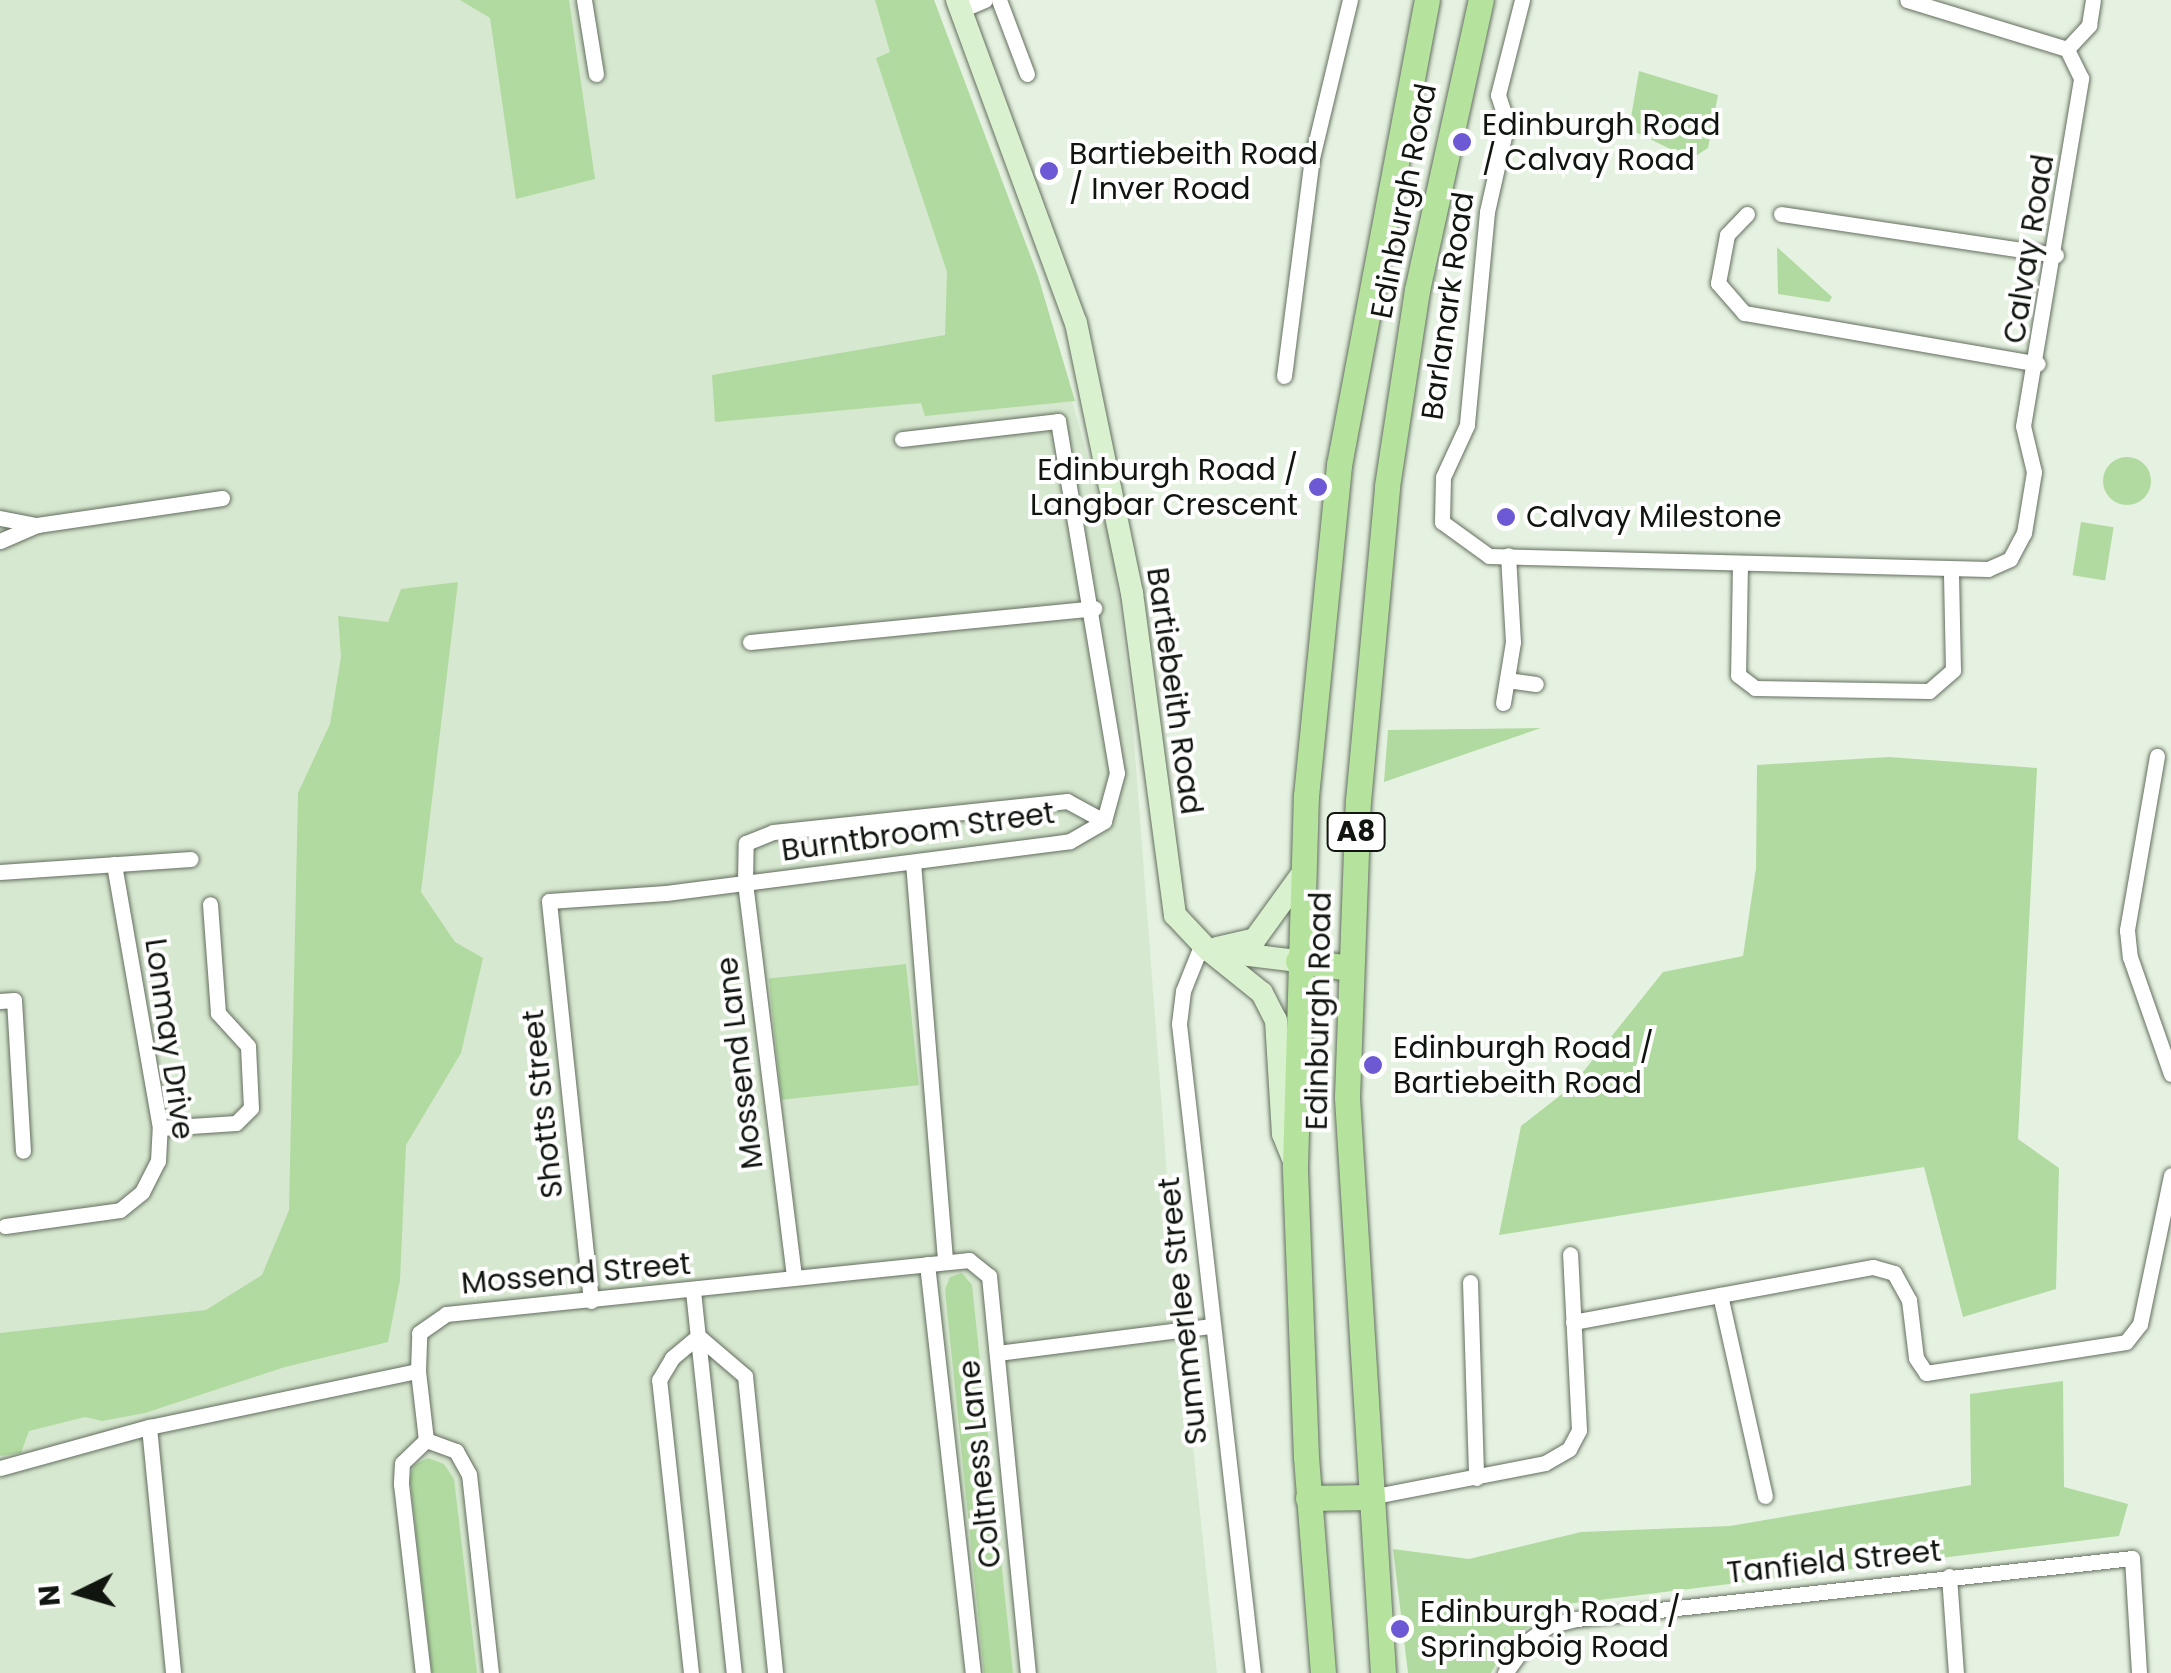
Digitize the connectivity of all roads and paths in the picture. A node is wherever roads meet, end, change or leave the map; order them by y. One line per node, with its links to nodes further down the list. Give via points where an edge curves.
1 (584, 0): 12 (street)
2 (985, 0): 10 (street)
3 (998, 0): 13 (street)
4 (1350, 0): 18 (street, via 1312,158)
5 (1427, 0): 39 (main road, Edinburgh Road / A8, via 1338,465)
6 (1481, 0): 45 (main road, Edinburgh Road / A8, via 1417,290 1387,486)
7 (1522, 0): 24 (street, Barlanark Road, via 1498,95 1506,123 1486,212 1467,424 1451,450 1442,492 1442,522 1489,556)
8 (1907, 0): 11 (street)
9 (2093, 0): 11 (street, via 2088,25)
10 (959, 5): 43 (street, Bartiebeith Road, via 1076,323 1132,593 1172,907)
11 (2067, 49): 16 (street, Calvay Road, via 2081,78)
12 (596, 74)
13 (1027, 74)
14 (1746, 214): 17 (street, via 1727,235 1718,284 1744,313)
15 (1781, 214): 16 (street)
16 (2056, 255): 17 (street, Calvay Road)
17 (2038, 364): 26 (street, Calvay Road, via 2023,426 2034,472 2024,534 2010,559)
18 (1284, 376)
19 (902, 439): 27 (street, via 1058,421)
20 (222, 498): 22 (street)
21 (0, 518): 22 (street)
22 (36, 525): 23 (street)
23 (0, 541)
24 (1508, 555): 25 (street, Barlanark Road); 29 (street, via 1513,642)
25 (1740, 564): 26 (street, Barlanark Road); 26 (street, via 1738,675 1754,688 1930,691 1953,670)
26 (1951, 573)
27 (1094, 608): 28 (street); 33 (street, via 1117,773)
28 (750, 642)
29 (1507, 680): 30 (street); 31 (street)
30 (1536, 684)
31 (1503, 704)
32 (2157, 756): 47 (street, via 2126,930)
33 (1104, 822): 34 (street, Burntbroom Street, via 1067,801 773,832); 36 (street, Burntbroom Street, via 1070,840)
34 (746, 843): 40 (street, Mossend Lane)
35 (191, 859): 37 (street)
36 (913, 862): 40 (street, Burntbroom Street); 55 (street)
37 (114, 864): 38 (street); 48 (street, Lonmay Drive)
38 (0, 872)
39 (1302, 874): 43 (street, via 1255,938); 44 (main road, Edinburgh Road / A8)
40 (745, 882): 41 (street, Burntbroom Street); 57 (street, Mossend Lane)
41 (549, 900): 61 (street, Shotts Street)
42 (210, 904): 48 (street, via 218,1013 248,1046 251,1108 236,1124)
43 (1205, 948): 44 (street); 50 (street, Bartiebeith Road, via 1262,993 1276,1020 1282,1134); 63 (street, Summerlee Street, via 1179,1024)
44 (1298, 961): 45 (main road); 50 (main road, Edinburgh Road / A8)
45 (1350, 968): 72 (main road, Edinburgh Road / A8, via 1347,1097)
46 (0, 1001): 49 (street, via 14,1000)
47 (2171, 1074)
48 (160, 1128): 52 (street, Lonmay Drive, via 152,1178 129,1205 106,1214)
49 (23, 1151)
50 (1296, 1165): 73 (main road, Edinburgh Road / A8)
51 (2171, 1175): 60 (street, via 2140,1324 2126,1342 1926,1374 1916,1358 1909,1300 1894,1273 1873,1267)
52 (5, 1226)
53 (1570, 1254): 62 (street)
54 (968, 1260): 55 (street, Mossend Street); 65 (street, Coltness Lane, via 990,1276)
55 (946, 1262): 56 (street, Mossend Street)
56 (927, 1264): 57 (street, Mossend Street); 81 (street, Coltness Lane)
57 (794, 1276): 59 (street, Mossend Street)
58 (1470, 1282): 70 (street)
59 (692, 1291): 61 (street, Mossend Street); 64 (street)
60 (1720, 1295): 62 (street); 71 (street)
61 (591, 1301): 66 (street, Mossend Street, via 446,1314 420,1334)
62 (1574, 1322): 70 (street, via 1579,1430 1569,1449 1545,1464)
63 (1212, 1326): 65 (street); 83 (street, Summerlee Street)
64 (698, 1336): 78 (street, via 659,1380); 79 (street); 80 (street, via 745,1376)
65 (997, 1353): 82 (street, Coltness Lane)
66 (418, 1371): 67 (street); 68 (street)
67 (149, 1428): 69 (street); 75 (street)
68 (426, 1440): 76 (street, via 402,1464); 77 (street, via 456,1451 470,1474)
69 (0, 1468)
70 (1476, 1478): 72 (street)
71 (1765, 1496)
72 (1370, 1497): 73 (main road); 85 (main road, Edinburgh Road / A8)
73 (1308, 1498): 84 (main road, Edinburgh Road / A8)
74 (1950, 1576): 86 (street, Tanfield Street, via 1578,1619 1548,1626 1529,1640); 87 (street); 88 (street, Tanfield Street, via 2132,1558)
75 (173, 1673)
76 (423, 1673)
77 (491, 1673)
78 (691, 1673)
79 (734, 1673)
80 (775, 1673)
81 (973, 1673)
82 (1028, 1673)
83 (1252, 1673)
84 (1322, 1673)
85 (1383, 1673)
86 (1505, 1673)
87 (1956, 1673)
88 (2139, 1673)

